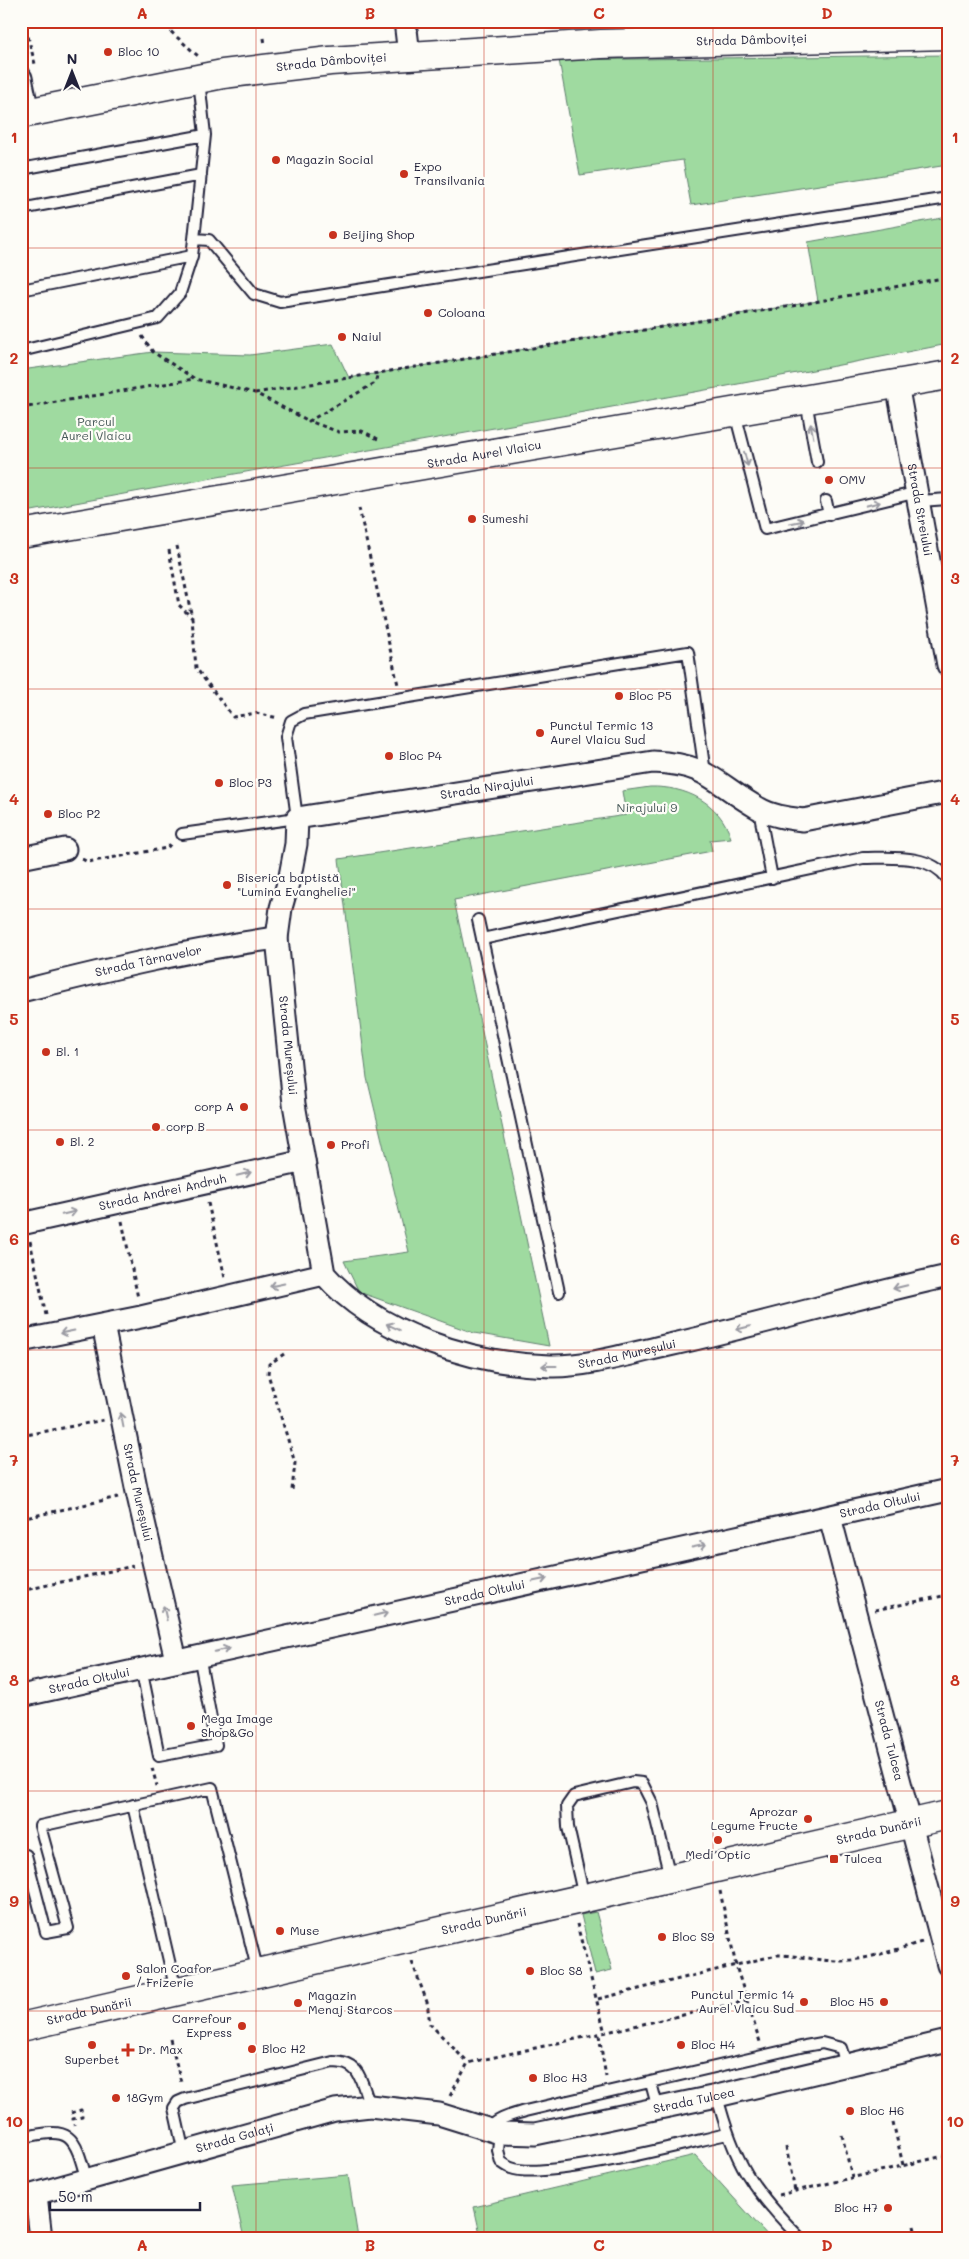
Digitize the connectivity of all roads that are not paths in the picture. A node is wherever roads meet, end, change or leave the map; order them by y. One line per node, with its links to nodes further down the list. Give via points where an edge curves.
1 (405, 21): 5 (street)
2 (645, 32): 3 (street, Strada Dâmboviței); 5 (street, Strada Dâmboviței)
3 (684, 32): 4 (street, Strada Dâmboviței)
4 (948, 35)
5 (409, 55): 6 (street, Strada Dâmboviței)
6 (211, 76): 8 (street, Strada Dâmboviței); 9 (lane)
7 (21, 78): 8 (street)
8 (25, 113)
9 (205, 135): 10 (lane); 11 (lane)
10 (21, 169)
11 (200, 175): 13 (lane); 14 (lane)
12 (948, 198): 14 (lane, via 280,302 254,294 209,240)
13 (21, 209)
14 (194, 239): 15 (lane)
15 (192, 256): 16 (lane); 17 (lane, via 180,293 158,318)
16 (21, 290)
17 (21, 351)
18 (948, 375): 19 (street, Strada Aurel Vlaicu)
19 (897, 384): 20 (street, Strada Aurel Vlaicu); 23 (street, Strada Streiului)
20 (806, 400): 21 (street, Strada Aurel Vlaicu); 22 (lane, one-way to 20)
21 (734, 412): 26 (lane, one-way to 26, via 765,529); 27 (street, Strada Aurel Vlaicu)
22 (817, 462)
23 (919, 497): 24 (lane); 26 (lane, one-way to 23); 28 (street, Strada Streiului)
24 (948, 499)
25 (826, 501): 26 (lane)
26 (829, 515)
27 (21, 534)
28 (948, 665)
29 (705, 772): 31 (street, Strada Nirajului); 32 (street, Strada Nirajului, via 676,762 653,762); 32 (lane, via 688,652 304,714 291,720 286,737)
30 (948, 792): 31 (street, Strada Nirajului, via 802,820)
31 (758, 808): 36 (lane)
32 (297, 818): 33 (lane, Strada Nirajului); 39 (street, Strada Mureșului, via 296,844)
33 (182, 834)
34 (65, 848): 35 (street)
35 (21, 858)
36 (772, 878): 37 (lane, via 862,858 909,858 940,868); 40 (lane)
37 (948, 879)
38 (478, 920): 40 (lane)
39 (277, 938): 41 (street, Strada Târnavelor, via 234,942); 42 (street, Strada Mureșului, via 286,1040)
40 (482, 939): 46 (lane)
41 (21, 991)
42 (304, 1160): 43 (street, Strada Andrei Andruh, one-way to 42); 44 (street, Strada Mureșului)
43 (24, 1223)
44 (324, 1274): 45 (street, Strada Mureșului, one-way to 44, via 754,1326 603,1360 551,1366 499,1362 401,1331 356,1305); 47 (street, one-way to 47)
45 (948, 1276)
46 (559, 1292)
47 (103, 1325): 48 (street, one-way to 48); 52 (street, Strada Mureșului, one-way to 47)
48 (21, 1341)
49 (948, 1490): 50 (street, Strada Oltului)
50 (830, 1517): 51 (street, Strada Oltului, one-way to 50); 57 (street, Strada Tulcea)
51 (199, 1655): 52 (street, Strada Oltului); 53 (lane, via 216,1745 159,1756)
52 (176, 1660): 53 (street, Strada Oltului)
53 (141, 1668): 54 (street, Strada Oltului)
54 (21, 1696)
55 (132, 1805): 58 (lane, via 40,1826 68,1928 46,1932); 62 (lane, via 212,1788); 63 (lane)
56 (948, 1815): 57 (street, Strada Dunării)
57 (910, 1823): 59 (street, Strada Dunării); 61 (street, Strada Tulcea)
58 (26, 1855)
59 (670, 1878): 60 (street, Strada Dunării); 60 (lane, via 652,1803 642,1783 633,1782 574,1796 567,1806)
60 (578, 1899): 62 (street, Strada Dunării)
61 (948, 1965)
62 (258, 1973): 63 (street, Strada Dunării)
63 (176, 1991): 64 (street, Strada Dunării)
64 (21, 2027)
65 (948, 2041): 66 (street, Strada Tulcea)
66 (846, 2064): 67 (lane, via 841,2048 822,2043); 68 (street, Strada Tulcea)
67 (651, 2083): 70 (lane); 72 (lane, via 525,2111 493,2124)
68 (717, 2096): 70 (street, Strada Tulcea); 73 (lane)
69 (370, 2106): 71 (street, Strada Galați); 75 (street, Strada Galați, via 335,2110); 75 (lane, via 358,2075 352,2065 345,2062 333,2062 185,2099 174,2108)
70 (658, 2109): 72 (street, Strada Tulcea, via 535,2134)
71 (439, 2114): 72 (street, Strada Tulcea)
72 (494, 2131): 73 (lane, via 501,2162 525,2170 591,2163)
73 (727, 2134): 79 (lane, via 750,2182)
74 (21, 2138): 76 (lane, via 45,2132 62,2133 78,2148)
75 (184, 2153): 76 (street, Strada Galați)
76 (87, 2181): 77 (street, Strada Galați)
77 (28, 2196): 78 (street, Strada Galați)
78 (41, 2238)
79 (800, 2238)

